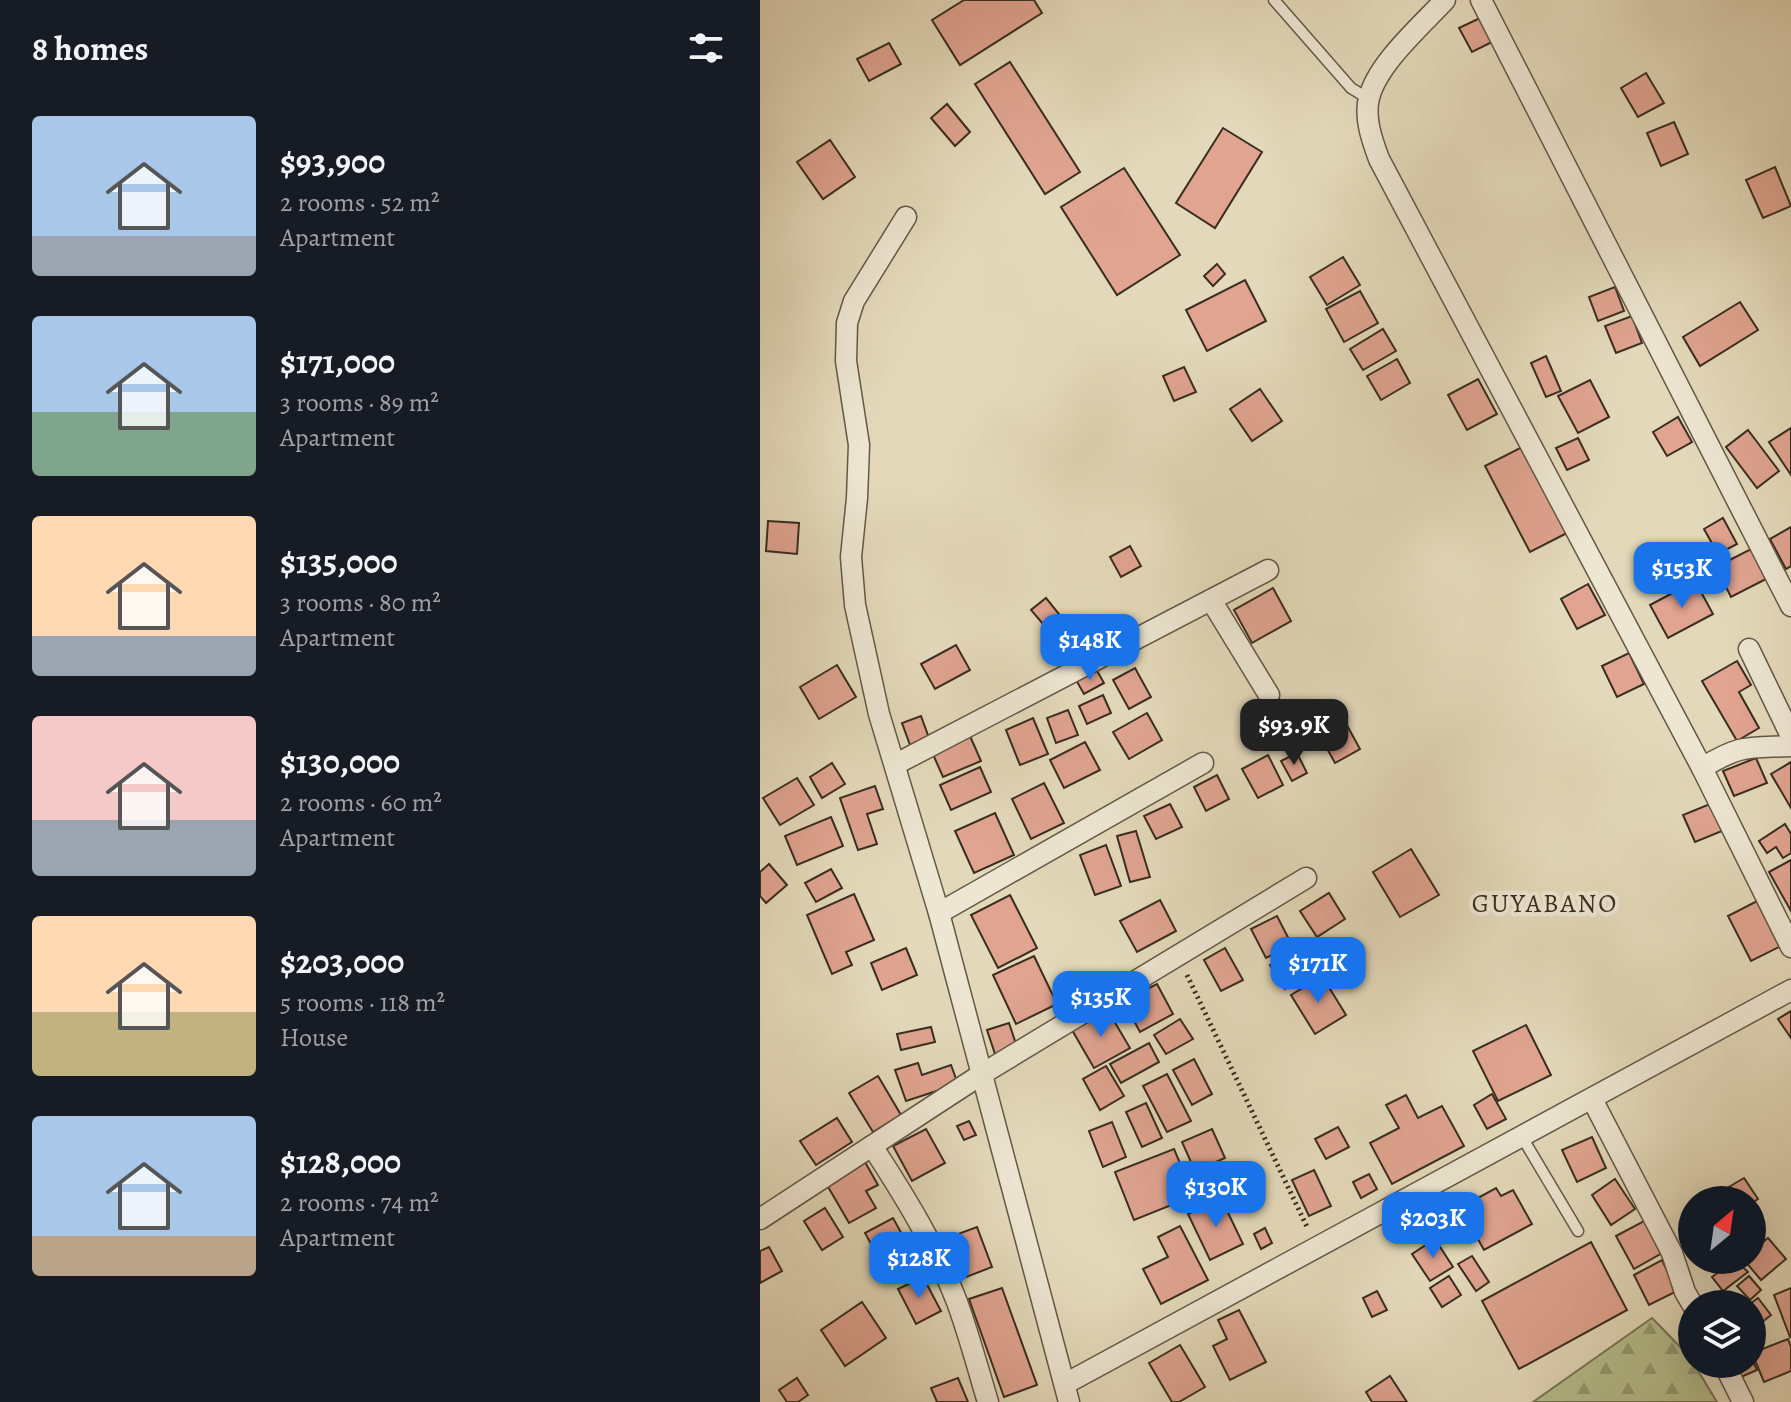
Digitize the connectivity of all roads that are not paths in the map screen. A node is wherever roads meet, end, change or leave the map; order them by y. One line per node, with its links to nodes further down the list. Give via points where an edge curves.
1 (1274, 0): 4 (lane, via 1351,88)
2 (1445, 0): 4 (street, via 1382,69)
3 (1481, 0): 8 (street)
4 (1369, 99): 15 (street, via 1371,136 1379,159)
5 (906, 217): 14 (street, via 854,301 847,323 846,361 859,445 851,557 855,605)
6 (1268, 570): 7 (street)
7 (1211, 600): 10 (street); 14 (street)
8 (1791, 606)
9 (1749, 649): 11 (street)
10 (1269, 695)
11 (1791, 736)
12 (1791, 746): 15 (street, via 1747,746)
13 (1203, 763): 17 (street)
14 (896, 764): 17 (street)
15 (1702, 768): 18 (street)
16 (1306, 878): 20 (street)
17 (939, 913): 20 (street)
18 (1791, 947)
19 (1791, 990): 21 (street)
20 (982, 1074): 23 (street); 28 (street)
21 (1592, 1099): 22 (street); 26 (street, via 1672,1253)
22 (1522, 1137): 25 (lane); 28 (street)
23 (872, 1146): 24 (street); 29 (street, via 947,1279)
24 (760, 1219)
25 (1578, 1231)
26 (1684, 1290)
27 (1731, 1378): 30 (street)
28 (1067, 1393)
29 (988, 1402)
30 (1743, 1402)

